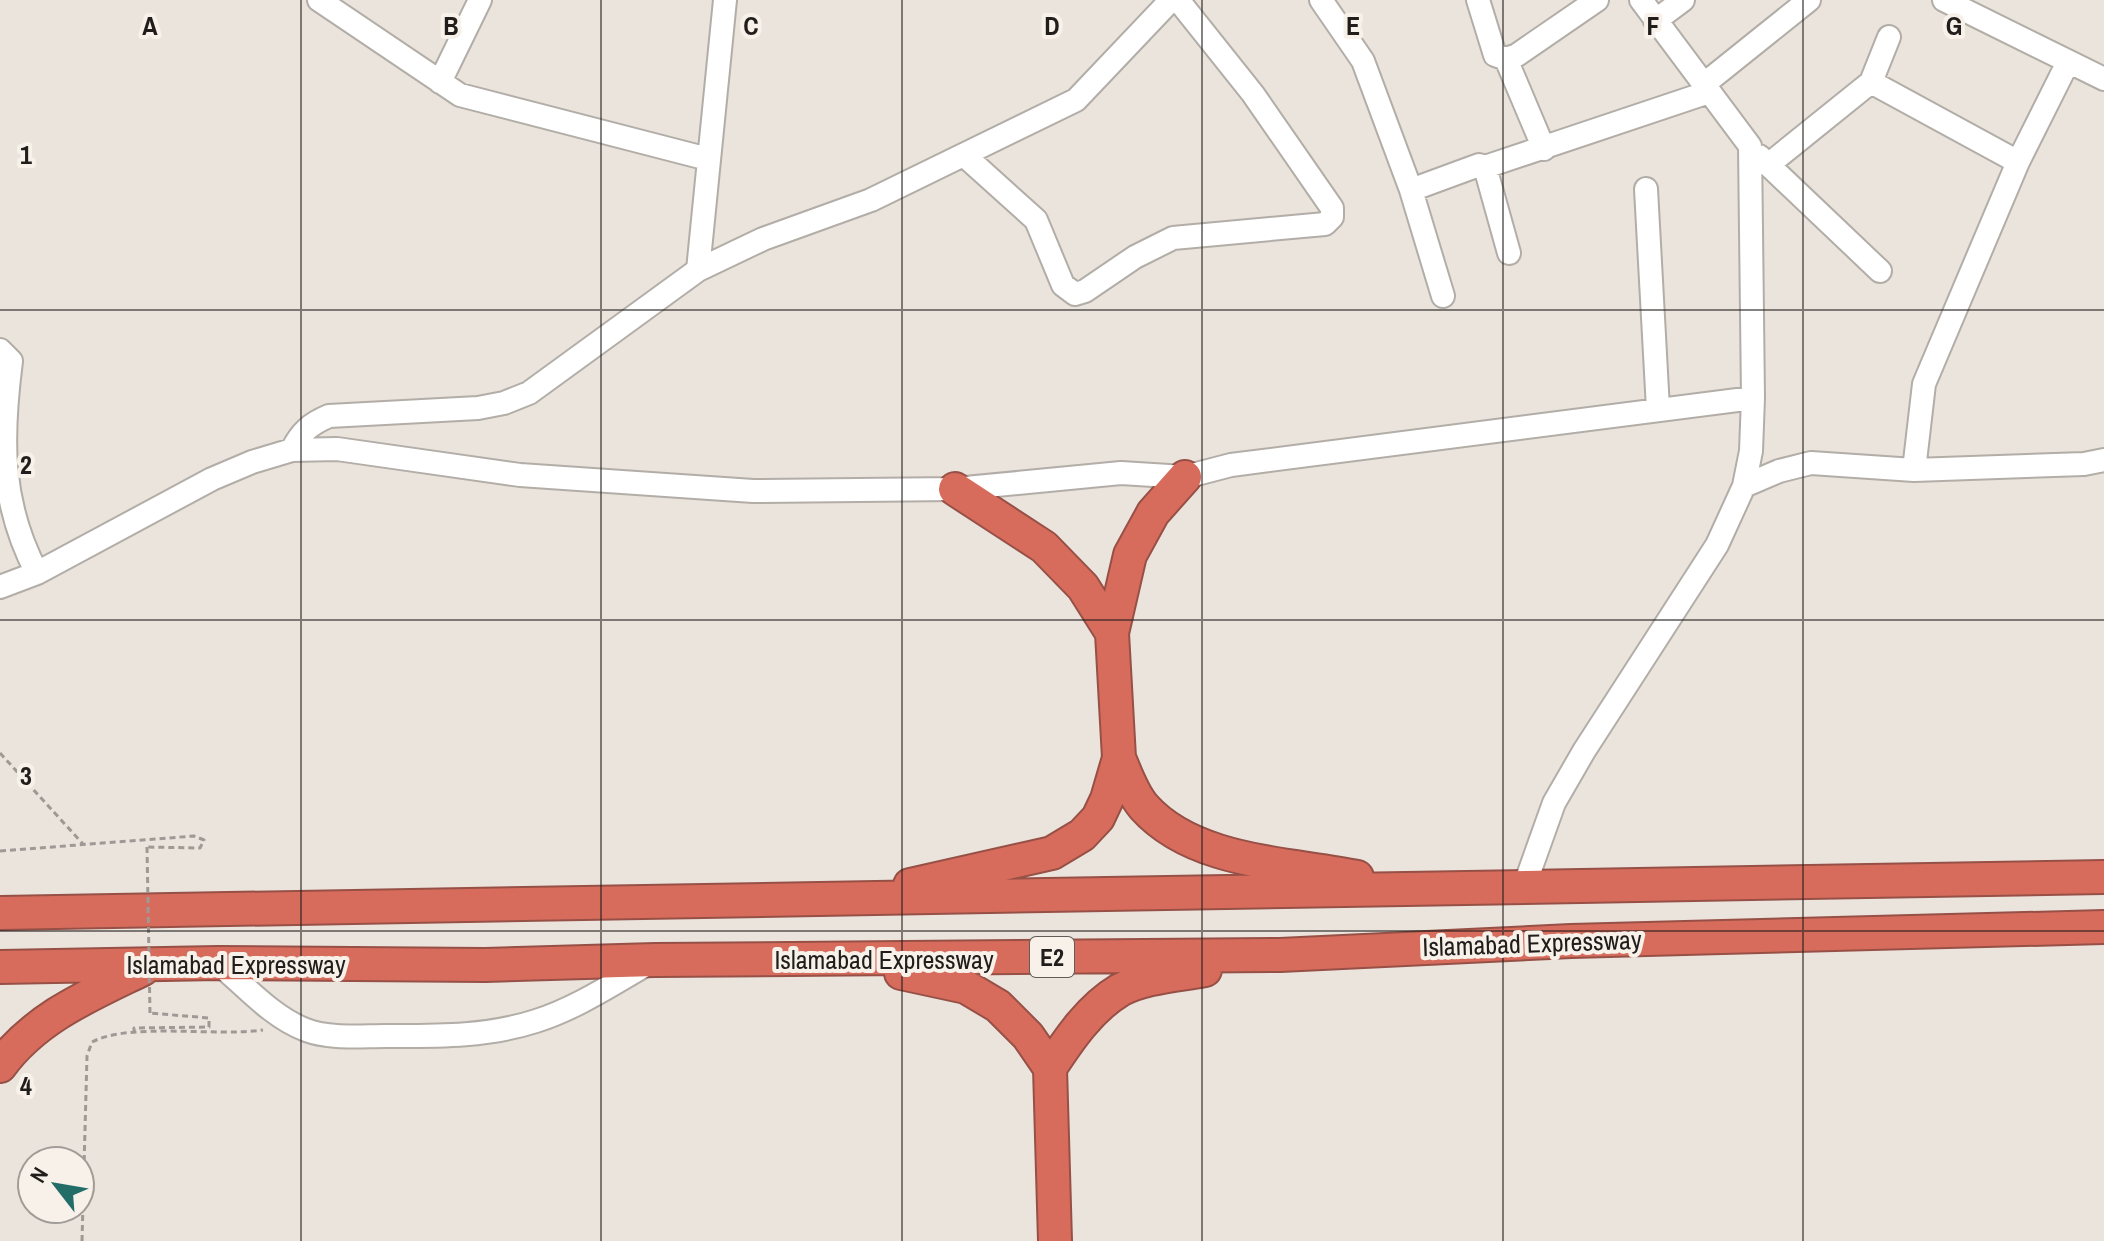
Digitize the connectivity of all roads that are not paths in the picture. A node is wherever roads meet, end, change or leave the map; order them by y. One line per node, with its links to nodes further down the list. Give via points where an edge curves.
1 (480, 0): 18 (street)
2 (725, 0): 24 (street)
3 (1171, 0): 23 (street, via 1076,100)
4 (1178, 0): 23 (street, via 1253,94 1332,208 1325,224 1173,238 1075,294 1063,285 1036,220)
5 (1321, 0): 29 (street, via 1363,61)
6 (1478, 0): 15 (street, via 1495,55)
7 (1597, 0): 15 (street)
8 (1641, 0): 13 (street)
9 (1683, 0): 13 (street)
10 (1809, 0): 20 (street)
11 (1944, 0): 16 (street)
12 (329, 3): 18 (street)
13 (1655, 21): 20 (street)
14 (1889, 37): 19 (street)
15 (1506, 59): 22 (street)
16 (2068, 62): 17 (street); 25 (street)
17 (2104, 79)
18 (440, 82): 24 (street, via 460,95)
19 (1871, 82): 25 (street); 26 (street)
20 (1706, 88): 21 (street); 22 (street)
21 (1750, 146): 26 (street); 35 (street)
22 (1544, 149): 27 (street)
23 (965, 156): 31 (street)
24 (708, 159): 31 (street)
25 (2018, 162): 39 (street, via 1924,384)
26 (1768, 165): 32 (street)
27 (1485, 167): 29 (street); 30 (street)
28 (1646, 189): 36 (street)
29 (1411, 190): 33 (street)
30 (1509, 253)
31 (698, 270): 37 (street, via 529,393 478,408 329,416 311,424)
32 (1880, 271)
33 (1443, 296)
34 (0, 350): 43 (street, via 11,361 2,430 7,507)
35 (1753, 398): 36 (street); 41 (street)
36 (1658, 409): 40 (street, via 1231,465)
37 (292, 450): 42 (street, via 337,449 520,475 753,491); 43 (street, via 212,479)
38 (2104, 460): 39 (street)
39 (1914, 470): 41 (street, via 1811,463)
40 (1185, 477): 42 (street, via 1121,473); 45 (highway, via 1153,513 1130,555)
41 (1744, 486): 48 (street, via 1717,545 1554,803)
42 (955, 489): 45 (highway, via 1044,547 1083,587)
43 (37, 573): 44 (street)
44 (0, 587)
45 (1112, 633): 46 (highway)
46 (1119, 758): 49 (highway, via 1143,806 1190,842); 50 (highway, via 1098,818 1052,853)
47 (2103, 876): 48 (highway, Islamabad Expressway)
48 (1524, 887): 49 (highway, Islamabad Expressway)
49 (1418, 889): 50 (highway, Islamabad Expressway)
50 (849, 899): 51 (highway, Islamabad Expressway)
51 (0, 913)
52 (2104, 927): 53 (highway, Islamabad Expressway / E2, via 1571,941)
53 (1280, 955): 55 (highway, Islamabad Expressway / E2); 60 (highway, via 1122,990 1077,1029)
54 (655, 960): 55 (highway, Islamabad Expressway / E2); 56 (highway, Islamabad Expressway / E2); 56 (street, via 536,1021 449,1037 338,1036 307,1030)
55 (831, 960): 60 (highway, via 966,987 998,1006)
56 (218, 963): 57 (highway, Islamabad Expressway / E2)
57 (153, 964): 58 (highway, Islamabad Expressway / E2); 59 (highway, via 57,1012)
58 (0, 967)
59 (0, 1066)
60 (1050, 1068): 61 (highway)
61 (1055, 1241)

